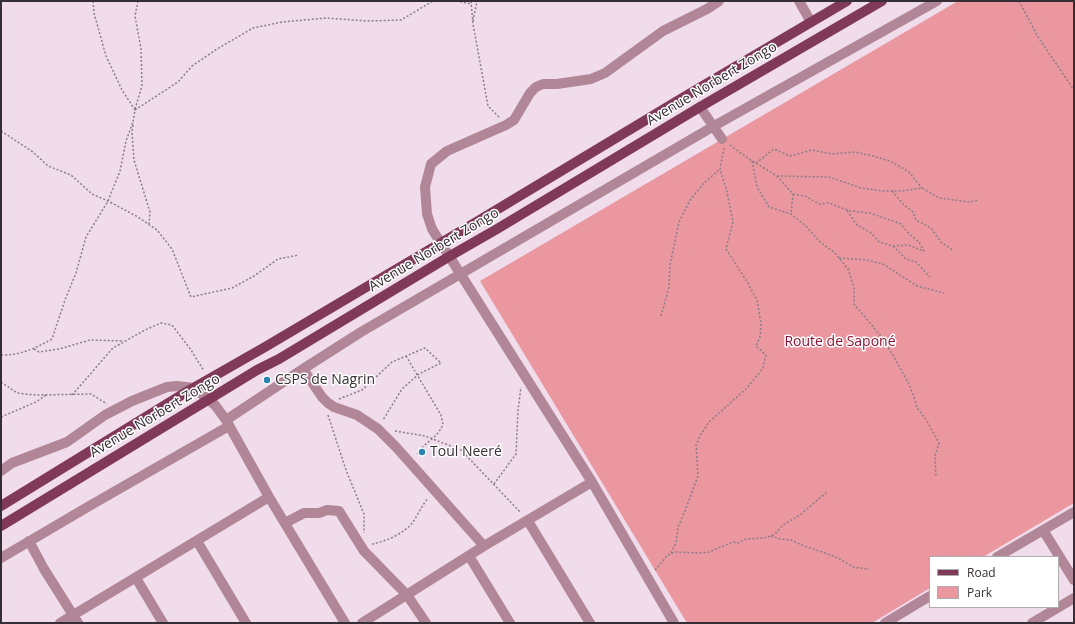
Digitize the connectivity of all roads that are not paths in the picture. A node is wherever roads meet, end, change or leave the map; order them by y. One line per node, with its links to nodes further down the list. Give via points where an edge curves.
1 (719, 1): 10 (street, via 663,31 605,74 584,80 542,84 536,87 530,92 514,120 447,151 431,164 424,187 432,229)
2 (799, 1): 6 (street)
3 (847, 1): 6 (main road, Avenue Norbert Zongo)
4 (882, 1): 7 (main road, Avenue Norbert Zongo)
5 (937, 1): 8 (street)
6 (811, 22): 10 (main road, Avenue Norbert Zongo)
7 (700, 107): 8 (street); 11 (main road, Avenue Norbert Zongo)
8 (714, 126): 9 (street); 12 (street)
9 (722, 139)
10 (440, 243): 11 (street); 14 (main road, Avenue Norbert Zongo)
11 (450, 256): 12 (street); 15 (main road, Avenue Norbert Zongo)
12 (461, 275): 13 (street, via 361,332); 18 (street)
13 (303, 369): 16 (street); 28 (street, via 328,403 357,415 378,429)
14 (194, 388): 15 (street); 17 (street, via 167,387 105,415 67,442 12,463); 20 (main road, Avenue Norbert Zongo)
15 (209, 400): 16 (street); 24 (main road, Avenue Norbert Zongo)
16 (228, 423): 19 (street); 26 (street)
17 (1, 471)
18 (592, 482): 22 (street); 48 (street)
19 (269, 497): 23 (street); 27 (street)
20 (1, 506)
21 (1074, 512): 25 (street)
22 (528, 521): 28 (street); 47 (street)
23 (285, 523): 34 (street, via 304,513 339,511 364,548); 43 (street)
24 (1, 526)
25 (1043, 530): 30 (street); 33 (street)
26 (29, 541): 31 (street); 39 (street)
27 (197, 542): 32 (street); 42 (street)
28 (484, 546): 29 (street)
29 (469, 556): 34 (street); 46 (street)
30 (999, 556)
31 (1, 558)
32 (136, 578): 39 (street); 41 (street)
33 (1074, 580)
34 (407, 595): 44 (street); 45 (street)
35 (929, 597): 49 (street)
36 (1074, 598): 37 (street)
37 (1059, 607)
38 (1057, 608): 50 (street)
39 (76, 619): 40 (street)
40 (60, 623)
41 (163, 623)
42 (246, 623)
43 (345, 623)
44 (362, 623)
45 (426, 623)
46 (510, 623)
47 (590, 623)
48 (674, 623)
49 (885, 623)
50 (1032, 623)

